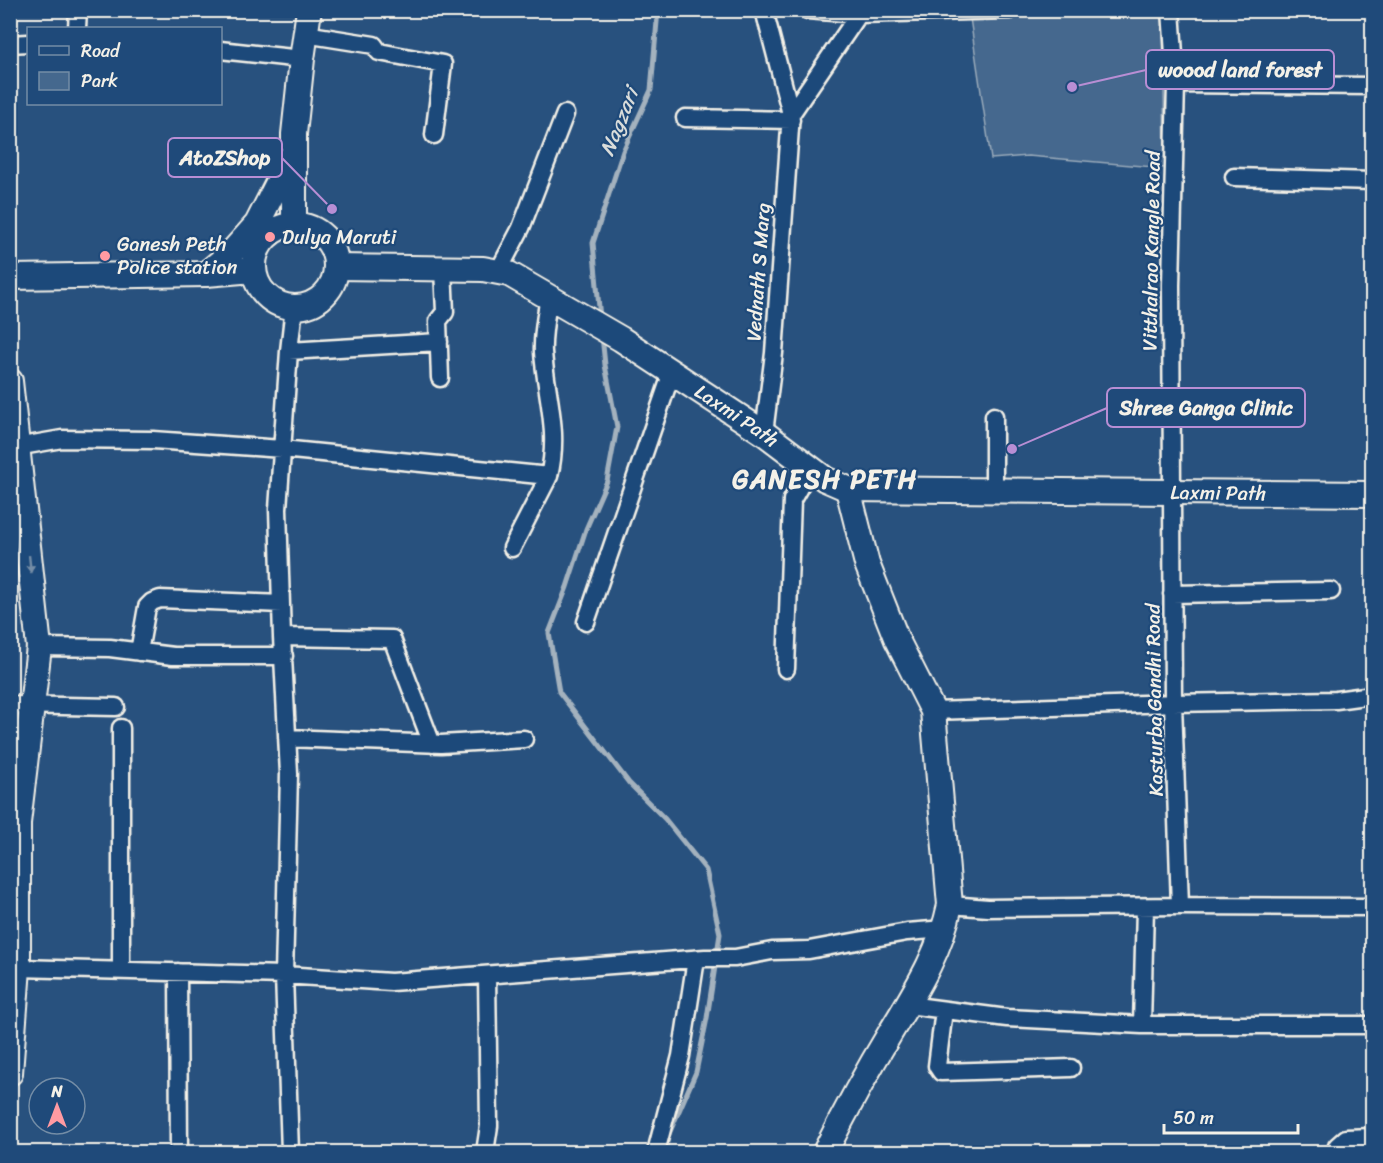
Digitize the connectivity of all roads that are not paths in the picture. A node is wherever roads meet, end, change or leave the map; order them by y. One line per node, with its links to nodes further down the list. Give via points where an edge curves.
1 (78, 10): 8 (street)
2 (309, 10): 9 (street)
3 (764, 10): 17 (street)
4 (807, 10): 7 (street)
5 (1010, 10): 7 (street)
6 (1171, 10): 14 (street, Vitthalrao Kangle Road)
7 (859, 12): 17 (street)
8 (77, 27)
9 (305, 34): 13 (street); 19 (street, via 374,45 378,52 443,64)
10 (27, 43): 11 (street)
11 (10, 44)
12 (222, 50): 13 (street)
13 (302, 59): 20 (street)
14 (1176, 84): 15 (street); 45 (street, Vitthalrao Kangle Road, via 1171,285)
15 (1372, 86)
16 (565, 114): 27 (street, via 521,228)
17 (791, 117): 18 (street); 38 (street, Vednath S Marg, via 774,353)
18 (685, 118)
19 (434, 135)
20 (294, 152): 23 (street); 28 (street, via 257,224)
21 (1234, 177): 22 (street)
22 (1372, 181)
23 (294, 225): 24 (street, via 324,237 335,256); 26 (street, via 269,234 260,244)
24 (336, 267): 25 (street, Laxmi Path); 31 (street, via 330,288 323,296)
25 (443, 269): 27 (street, Laxmi Path); 32 (street, via 445,312 438,321)
26 (254, 270): 28 (street); 31 (street, via 263,292 282,305)
27 (498, 272): 30 (street, Laxmi Path, via 510,274)
28 (206, 274): 29 (street)
29 (10, 277)
30 (549, 297): 34 (street, Laxmi Path); 42 (street, via 543,351 554,425)
31 (294, 307): 33 (street)
32 (439, 342): 33 (street); 35 (street)
33 (289, 351): 40 (street)
34 (672, 372): 38 (street, Laxmi Path); 51 (street)
35 (440, 378)
36 (10, 381): 39 (street)
37 (994, 416): 44 (street)
38 (764, 433): 41 (street, Laxmi Path)
39 (16, 447): 40 (street, via 62,439 94,439); 53 (street, one-way to 53)
40 (282, 449): 42 (street); 50 (street, via 278,509)
41 (810, 468): 43 (street, Laxmi Path); 56 (street, via 792,500)
42 (549, 476): 47 (street)
43 (848, 489): 44 (street, Laxmi Path); 61 (street, via 872,575 897,640)
44 (994, 492): 45 (street, Laxmi Path)
45 (1172, 492): 46 (street, Laxmi Path); 49 (street, Kasturba Gandhi Road)
46 (1372, 494)
47 (512, 549)
48 (1331, 591): 49 (street)
49 (1173, 594): 58 (street, Kasturba Gandhi Road)
50 (281, 604): 52 (street); 54 (street, via 160,599 147,607)
51 (586, 622)
52 (282, 638): 55 (street); 65 (street, via 392,639)
53 (39, 647): 54 (street); 59 (street)
54 (139, 652): 55 (street, via 173,656)
55 (284, 656): 63 (street)
56 (786, 669)
57 (1372, 695): 58 (street, via 1336,700)
58 (1173, 703): 61 (street); 66 (street, Kasturba Gandhi Road)
59 (21, 705): 60 (street); 70 (street)
60 (116, 707)
61 (933, 711): 69 (street)
62 (121, 728): 73 (street)
63 (287, 738): 65 (street); 75 (street)
64 (524, 740): 65 (street)
65 (432, 744)
66 (1180, 906): 67 (street); 68 (street)
67 (1145, 907): 69 (street, via 987,908); 79 (street)
68 (1372, 907)
69 (948, 917): 71 (street, via 907,932 809,950); 77 (street, via 929,969)
70 (14, 920): 72 (street)
71 (701, 958): 76 (street); 87 (street)
72 (18, 968): 73 (street); 82 (street)
73 (121, 971): 74 (street)
74 (178, 972): 75 (street); 84 (street)
75 (284, 975): 76 (street, via 391,982); 85 (street)
76 (487, 975): 86 (street, via 489,1126)
77 (908, 1005): 78 (street); 88 (street)
78 (944, 1010): 79 (street, via 1007,1018); 81 (street, via 937,1066 941,1072)
79 (1142, 1025): 80 (street)
80 (1372, 1025)
81 (1071, 1068)
82 (10, 1073)
83 (1372, 1137): 89 (street, via 1346,1138)
84 (179, 1152)
85 (290, 1152)
86 (485, 1152)
87 (656, 1152)
88 (825, 1152)
89 (1336, 1152)

